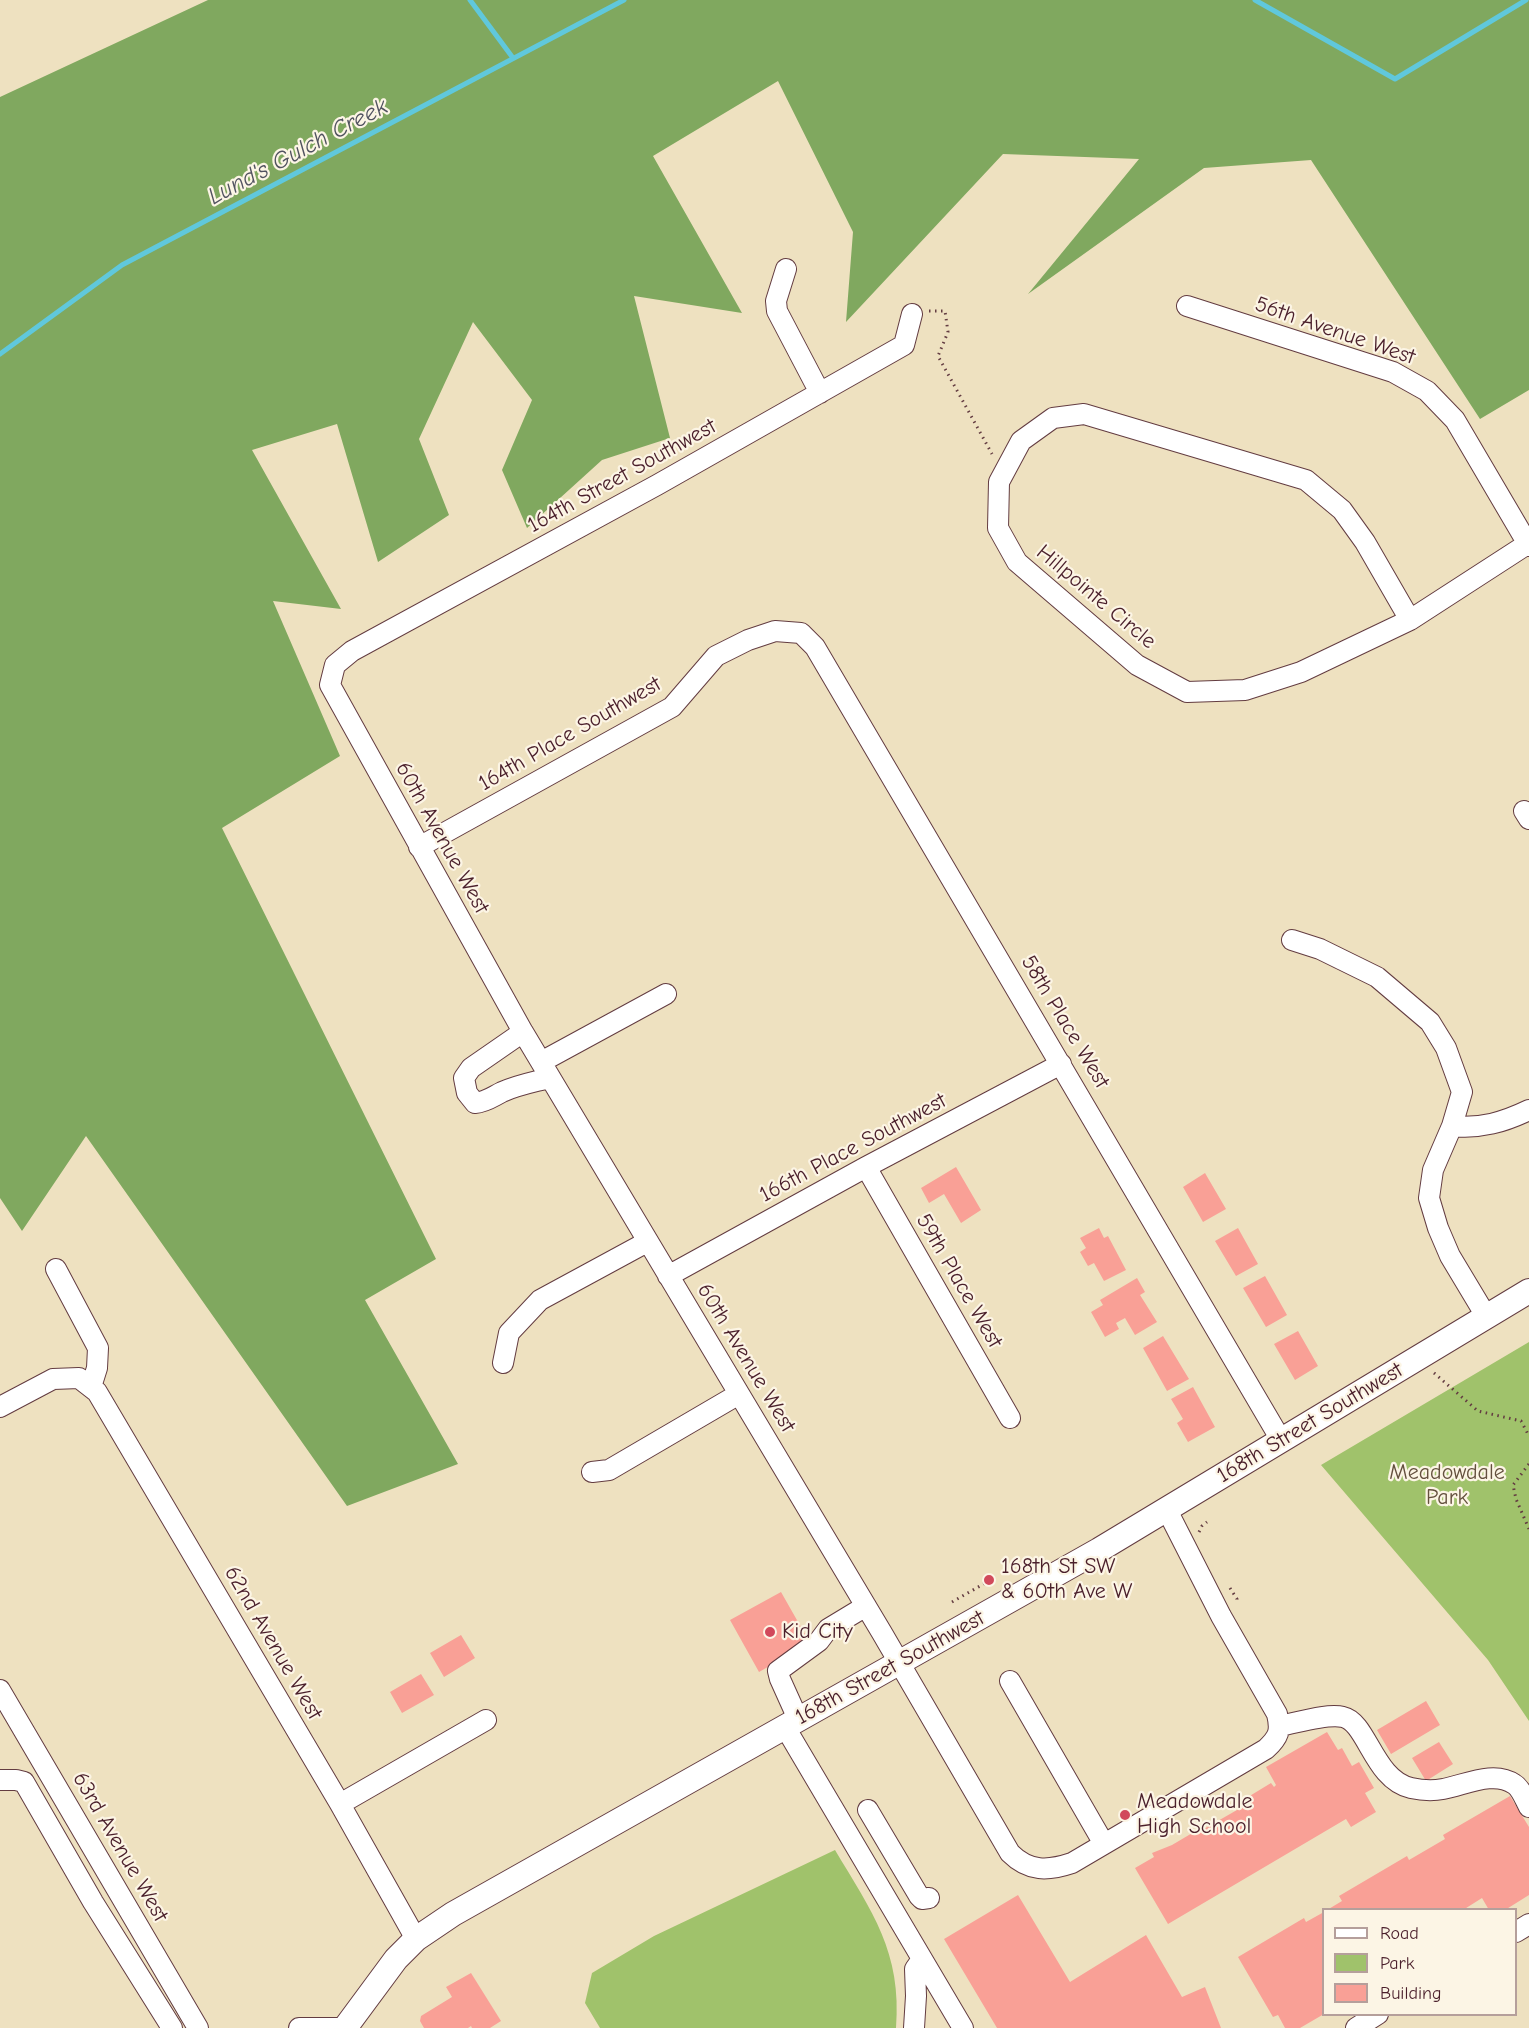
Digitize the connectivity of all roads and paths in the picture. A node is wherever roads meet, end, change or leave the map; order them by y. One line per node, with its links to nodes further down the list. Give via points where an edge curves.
1 (786, 269): 4 (street, via 776,301 777,311)
2 (1187, 306): 6 (street, 56th Avenue West, via 1393,372 1427,391 1455,420)
3 (912, 314): 4 (street, 164th Street Southwest, via 904,345); 5 (path, via 945,310 948,332 938,356 994,458)
4 (820, 393): 9 (street, 164th Street Southwest, via 352,651)
5 (1007, 466): 7 (street, Hillpointe Circle, via 1021,441 1053,418 1084,414 1306,480 1342,510); 7 (street, Hillpointe Circle, via 999,482 998,528 1017,562 1137,665 1187,692 1245,690 1302,672)
6 (1529, 544): 7 (street, Hillpointe Circle)
7 (1410, 620)
8 (801, 633): 10 (street, 164th Place Southwest, via 775,631 716,656 672,707); 14 (street, 58th Place West, via 815,647)
9 (335, 665): 10 (street, 60th Avenue West, via 330,685)
10 (419, 847): 13 (street, 60th Avenue West)
11 (1292, 940): 17 (street, via 1377,977 1430,1022 1446,1048 1462,1092)
12 (666, 994): 15 (street)
13 (523, 1032): 15 (street, 60th Avenue West); 15 (street, via 471,1068 464,1078 467,1093 475,1103 484,1102)
14 (1061, 1064): 18 (street, 166th Place Southwest); 31 (street, 58th Place West)
15 (545, 1070): 19 (street, 60th Avenue West)
16 (1529, 1110): 17 (street, via 1484,1126)
17 (1452, 1125): 23 (street, via 1433,1170 1429,1198 1450,1256)
18 (866, 1167): 21 (street, 166th Place Southwest); 29 (street, 59th Place West)
19 (647, 1242): 21 (street, 60th Avenue West); 25 (street, via 540,1300 509,1333)
20 (56, 1269): 26 (street, via 98,1348 97,1368)
21 (668, 1276): 27 (street, 60th Avenue West)
22 (1529, 1291): 23 (main road, 168th Street Southwest)
23 (1486, 1316): 24 (main road, 168th Street Southwest)
24 (1417, 1358): 30 (path, via 1478,1411 1521,1421); 31 (main road, 168th Street Southwest)
25 (503, 1363)
26 (85, 1383): 28 (street, via 53,1378); 46 (street, 62nd Avenue West, via 98,1392)
27 (739, 1394): 33 (street, via 609,1470); 38 (street, 60th Avenue West)
28 (0, 1407)
29 (1010, 1418)
30 (1529, 1436)
31 (1281, 1440): 34 (main road, 168th Street Southwest)
32 (1529, 1464): 35 (path, via 1513,1485)
33 (592, 1472)
34 (1167, 1510): 39 (main road, 168th Street Southwest); 44 (street, via 1221,1616 1270,1700)
35 (1529, 1529)
36 (987, 1582): 37 (path)
37 (952, 1602)
38 (866, 1606): 39 (street, 60th Avenue West); 43 (street, via 828,1629 819,1641 778,1671)
39 (900, 1664): 43 (main road, 168th Street Southwest); 49 (street, 60th Avenue West, via 1010,1854 1020,1863 1058,1868)
40 (1011, 1681): 49 (street)
41 (0, 1690): 55 (street, 63rd Avenue West)
42 (486, 1720): 46 (street)
43 (792, 1723): 51 (main road, 168th Street Southwest, via 453,1914); 52 (street)
44 (1279, 1725): 47 (street, via 1345,1717 1355,1723 1384,1771 1396,1782 1409,1788 1440,1790 1500,1778 1516,1785); 49 (street, via 1277,1740 1266,1749)
45 (0, 1780): 54 (street, via 24,1782)
46 (340, 1804): 51 (street, 62nd Avenue West)
47 (1529, 1807)
48 (868, 1810): 50 (street, via 919,1896)
49 (1104, 1844)
50 (929, 1898)
51 (416, 1939): 57 (main road, 168th Street Southwest, via 396,1959)
52 (922, 1959): 58 (street, via 915,1969); 59 (street)
53 (1375, 2016): 60 (street)
54 (172, 2028)
55 (198, 2028)
56 (299, 2028): 57 (street, 168th Street Southwest)
57 (345, 2028)
58 (915, 2028)
59 (963, 2028)
60 (1356, 2028)

